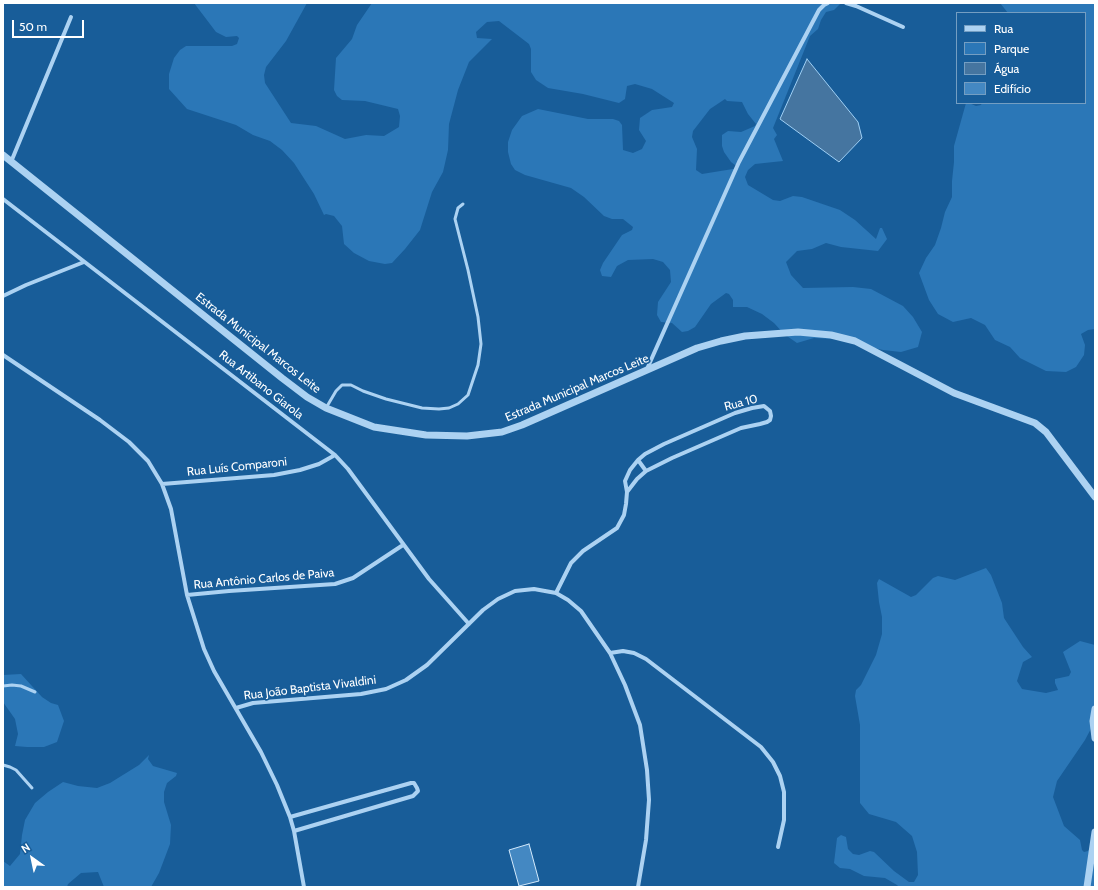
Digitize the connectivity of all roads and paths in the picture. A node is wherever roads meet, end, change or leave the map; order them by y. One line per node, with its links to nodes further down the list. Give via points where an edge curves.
1 (828, 3): 12 (street, via 819,10 739,162)
2 (846, 3): 4 (street)
3 (71, 17): 6 (street)
4 (903, 27)
5 (3, 155): 6 (street, Estrada Municipal Marcos Leite)
6 (12, 162): 13 (street, Estrada Municipal Marcos Leite, via 282,378)
7 (3, 199): 9 (street, Rua Artibano Giarola)
8 (463, 204): 13 (lane, via 458,208 455,219 478,317 481,344 478,365 468,395 449,408 422,408 386,399 351,385 342,385)
9 (84, 262): 10 (street); 14 (street, Rua Artibano Giarola)
10 (3, 296)
11 (3, 355): 17 (street, via 129,442 148,461)
12 (647, 370): 13 (street, Estrada Municipal Marcos Leite, via 502,432 467,436 426,435 374,427); 19 (street, Estrada Municipal Marcos Leite, via 697,348 745,336 798,332 831,335 854,341 954,393 1035,423 1046,432)
13 (326, 408)
14 (335, 455): 17 (street, Rua Luís Comparoni, via 319,464 294,472); 20 (street, Rua Artibano Giarola)
15 (638, 460): 16 (street); 16 (street, Rua 10, via 664,444 735,413 764,406 770,411 770,420 767,422 741,428); 18 (street, Rua 10, via 625,482)
16 (646, 472): 18 (street, Rua 10)
17 (162, 484): 22 (street, via 171,509)
18 (627, 492): 21 (street, Rua 10, via 624,515 617,528 582,551 571,564)
19 (1095, 497)
20 (403, 545): 22 (street, Rua Antônio Carlos de Paiva, via 353,578 335,584); 23 (street, Rua Artibano Giarola)
21 (556, 593): 23 (street, Rua João Baptista Vivaldini, via 534,589 515,591 498,599); 24 (street, Rua João Baptista Vivaldini, via 581,611)
22 (187, 595): 27 (street, via 204,649)
23 (469, 624): 27 (street, Rua João Baptista Vivaldini, via 427,665 406,680 386,688 361,694 253,704)
24 (610, 653): 35 (street, via 623,651 646,659 761,747 773,762 784,792 784,820); 37 (street, Rua João Baptista Vivaldini, via 640,725 647,770 649,800 646,840)
25 (3, 686): 26 (lane, via 20,686)
26 (35, 692)
27 (236, 708): 32 (street, via 261,752)
28 (1095, 709): 29 (street)
29 (1095, 738)
30 (3, 764): 31 (lane, via 16,770)
31 (32, 788)
32 (290, 818): 33 (street); 33 (street, via 411,783 418,788 413,796)
33 (294, 831): 36 (street)
34 (1095, 832): 38 (street)
35 (778, 847)
36 (304, 887)
37 (638, 887)
38 (1087, 887)

